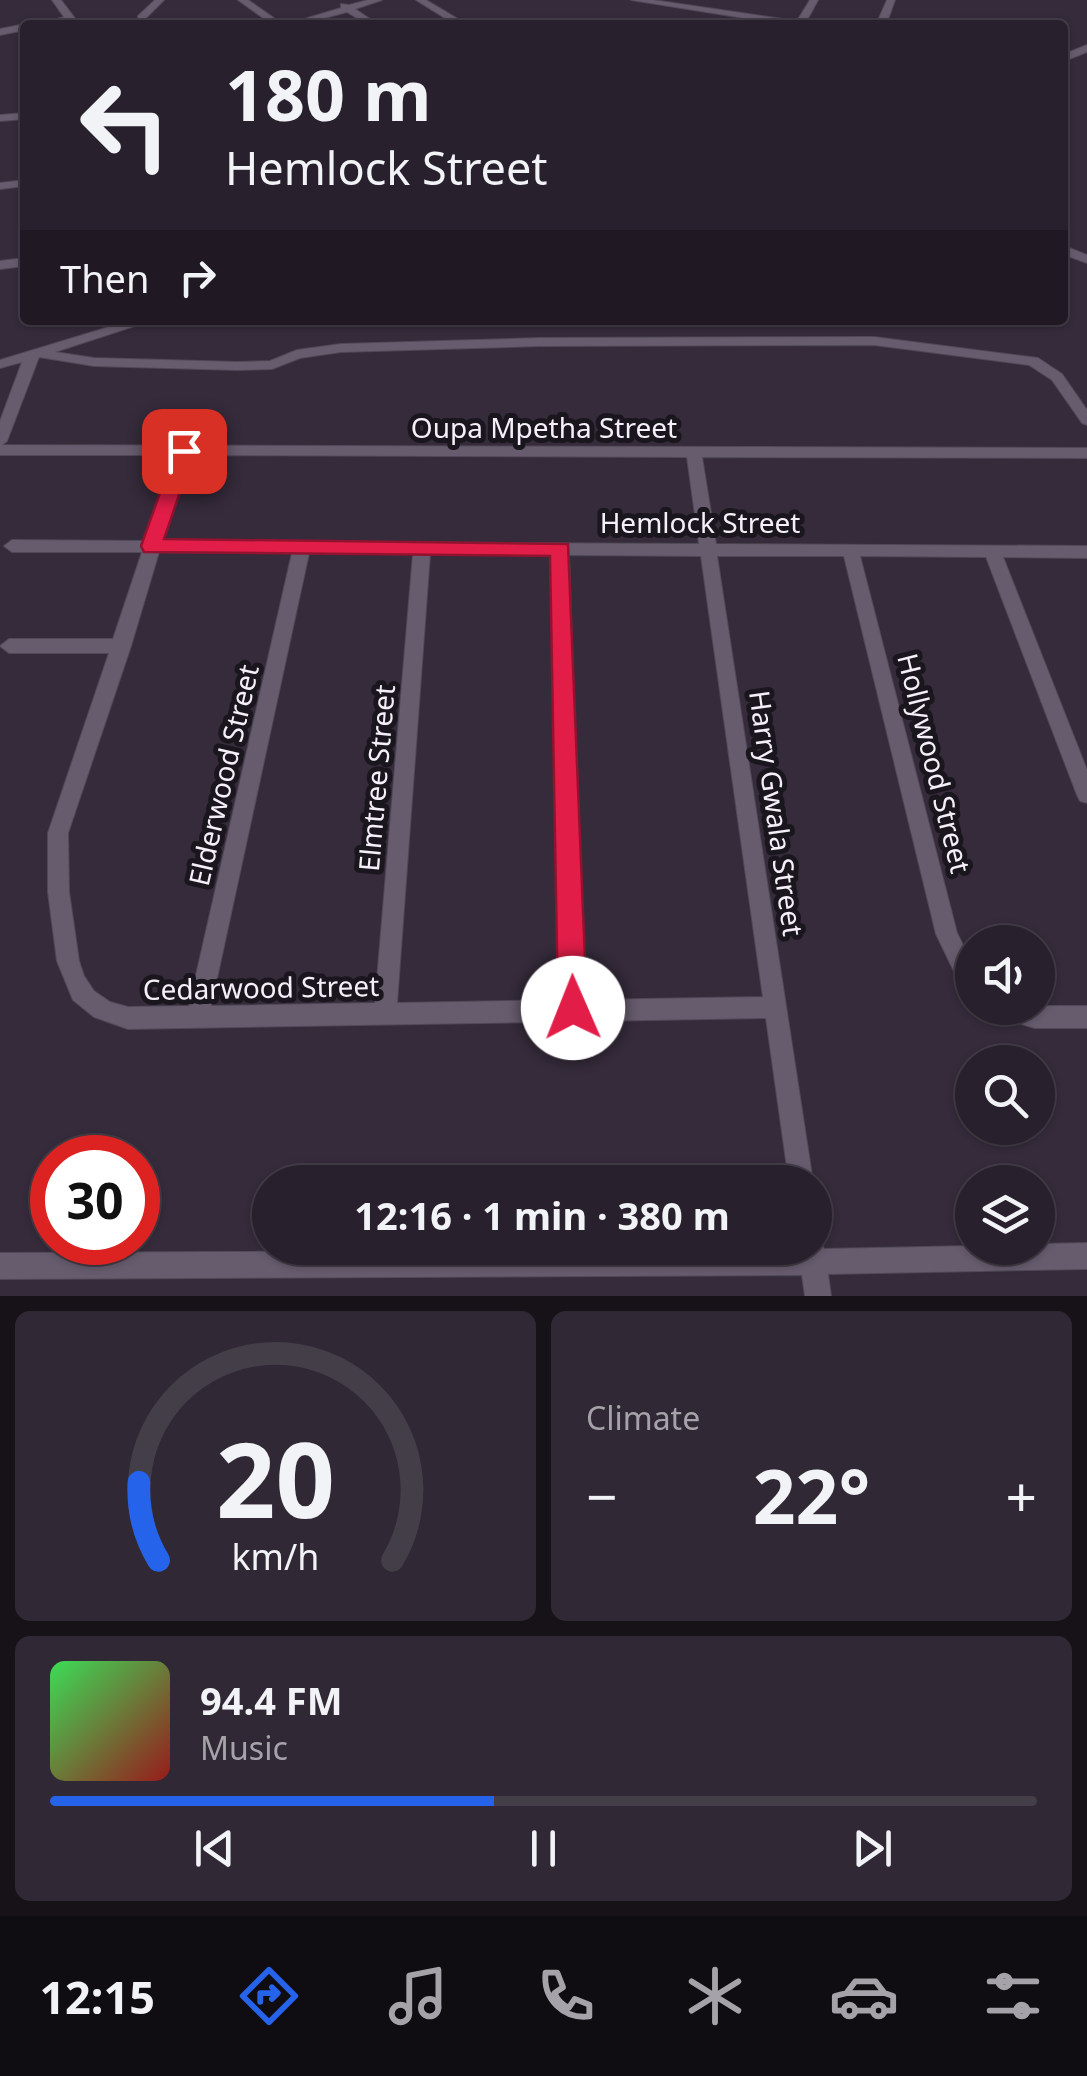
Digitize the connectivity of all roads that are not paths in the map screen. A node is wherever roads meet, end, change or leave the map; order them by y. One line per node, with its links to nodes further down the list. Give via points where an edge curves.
1 (56, 0): 14 (street)
2 (160, 0): 13 (street)
3 (242, 0): 15 (street)
4 (335, 0): 10 (street)
5 (378, 0): 10 (street)
6 (420, 0): 18 (street)
7 (635, 0): 9 (street)
8 (746, 0): 12 (street)
9 (677, 3): 11 (street)
10 (348, 8): 16 (street); 17 (street)
11 (703, 10): 12 (street); 19 (street)
12 (736, 14): 20 (street)
13 (141, 18)
14 (71, 20)
15 (272, 20)
16 (307, 20)
17 (366, 20)
18 (454, 20)
19 (693, 20)
20 (776, 20)
21 (131, 325): 22 (street)
22 (37, 356): 23 (street); 24 (street, via 238,366 272,365 316,351 470,344 894,342 1033,361 1058,378); 25 (street)
23 (0, 364)
24 (1087, 420)
25 (0, 441)
26 (0, 450): 27 (street, Oupa Mpetha Street)
27 (184, 451): 28 (street, Oupa Mpetha Street); 31 (street, Cedarwood Street)
28 (694, 452): 29 (street, Oupa Mpetha Street); 35 (street, Harry Gwala Street)
29 (1087, 453)
30 (12, 546): 31 (street, Hemlock Street)
31 (152, 546): 32 (street, Hemlock Street); 40 (street, Cedarwood Street)
32 (302, 547): 33 (street, Hemlock Street); 46 (street, Elderwood Street)
33 (422, 548): 34 (street, Hemlock Street); 45 (street, Elmtree Street)
34 (560, 549): 35 (street, Hemlock Street); 44 (street)
35 (708, 550): 36 (street, Hemlock Street); 43 (street, Harry Gwala Street)
36 (851, 551): 37 (street, Hemlock Street); 42 (street, Hollywood Street)
37 (992, 552): 38 (street, Hemlock Street); 41 (street)
38 (1087, 552)
39 (9, 646): 40 (street)
40 (122, 646): 46 (street, Cedarwood Street, via 58,834 71,974 94,1006 111,1014)
41 (1087, 795)
42 (955, 949)
43 (775, 1006): 44 (street, Cedarwood Street); 49 (street, Harry Gwala Street)
44 (573, 1008): 45 (street, Cedarwood Street)
45 (385, 1012): 46 (street, Cedarwood Street)
46 (198, 1014)
47 (1055, 1017): 48 (street)
48 (1087, 1018)
49 (798, 1165)
50 (832, 1255): 51 (street)
51 (1087, 1256)
52 (252, 1263): 54 (street)
53 (813, 1265): 55 (street)
54 (0, 1266)
55 (818, 1296)

